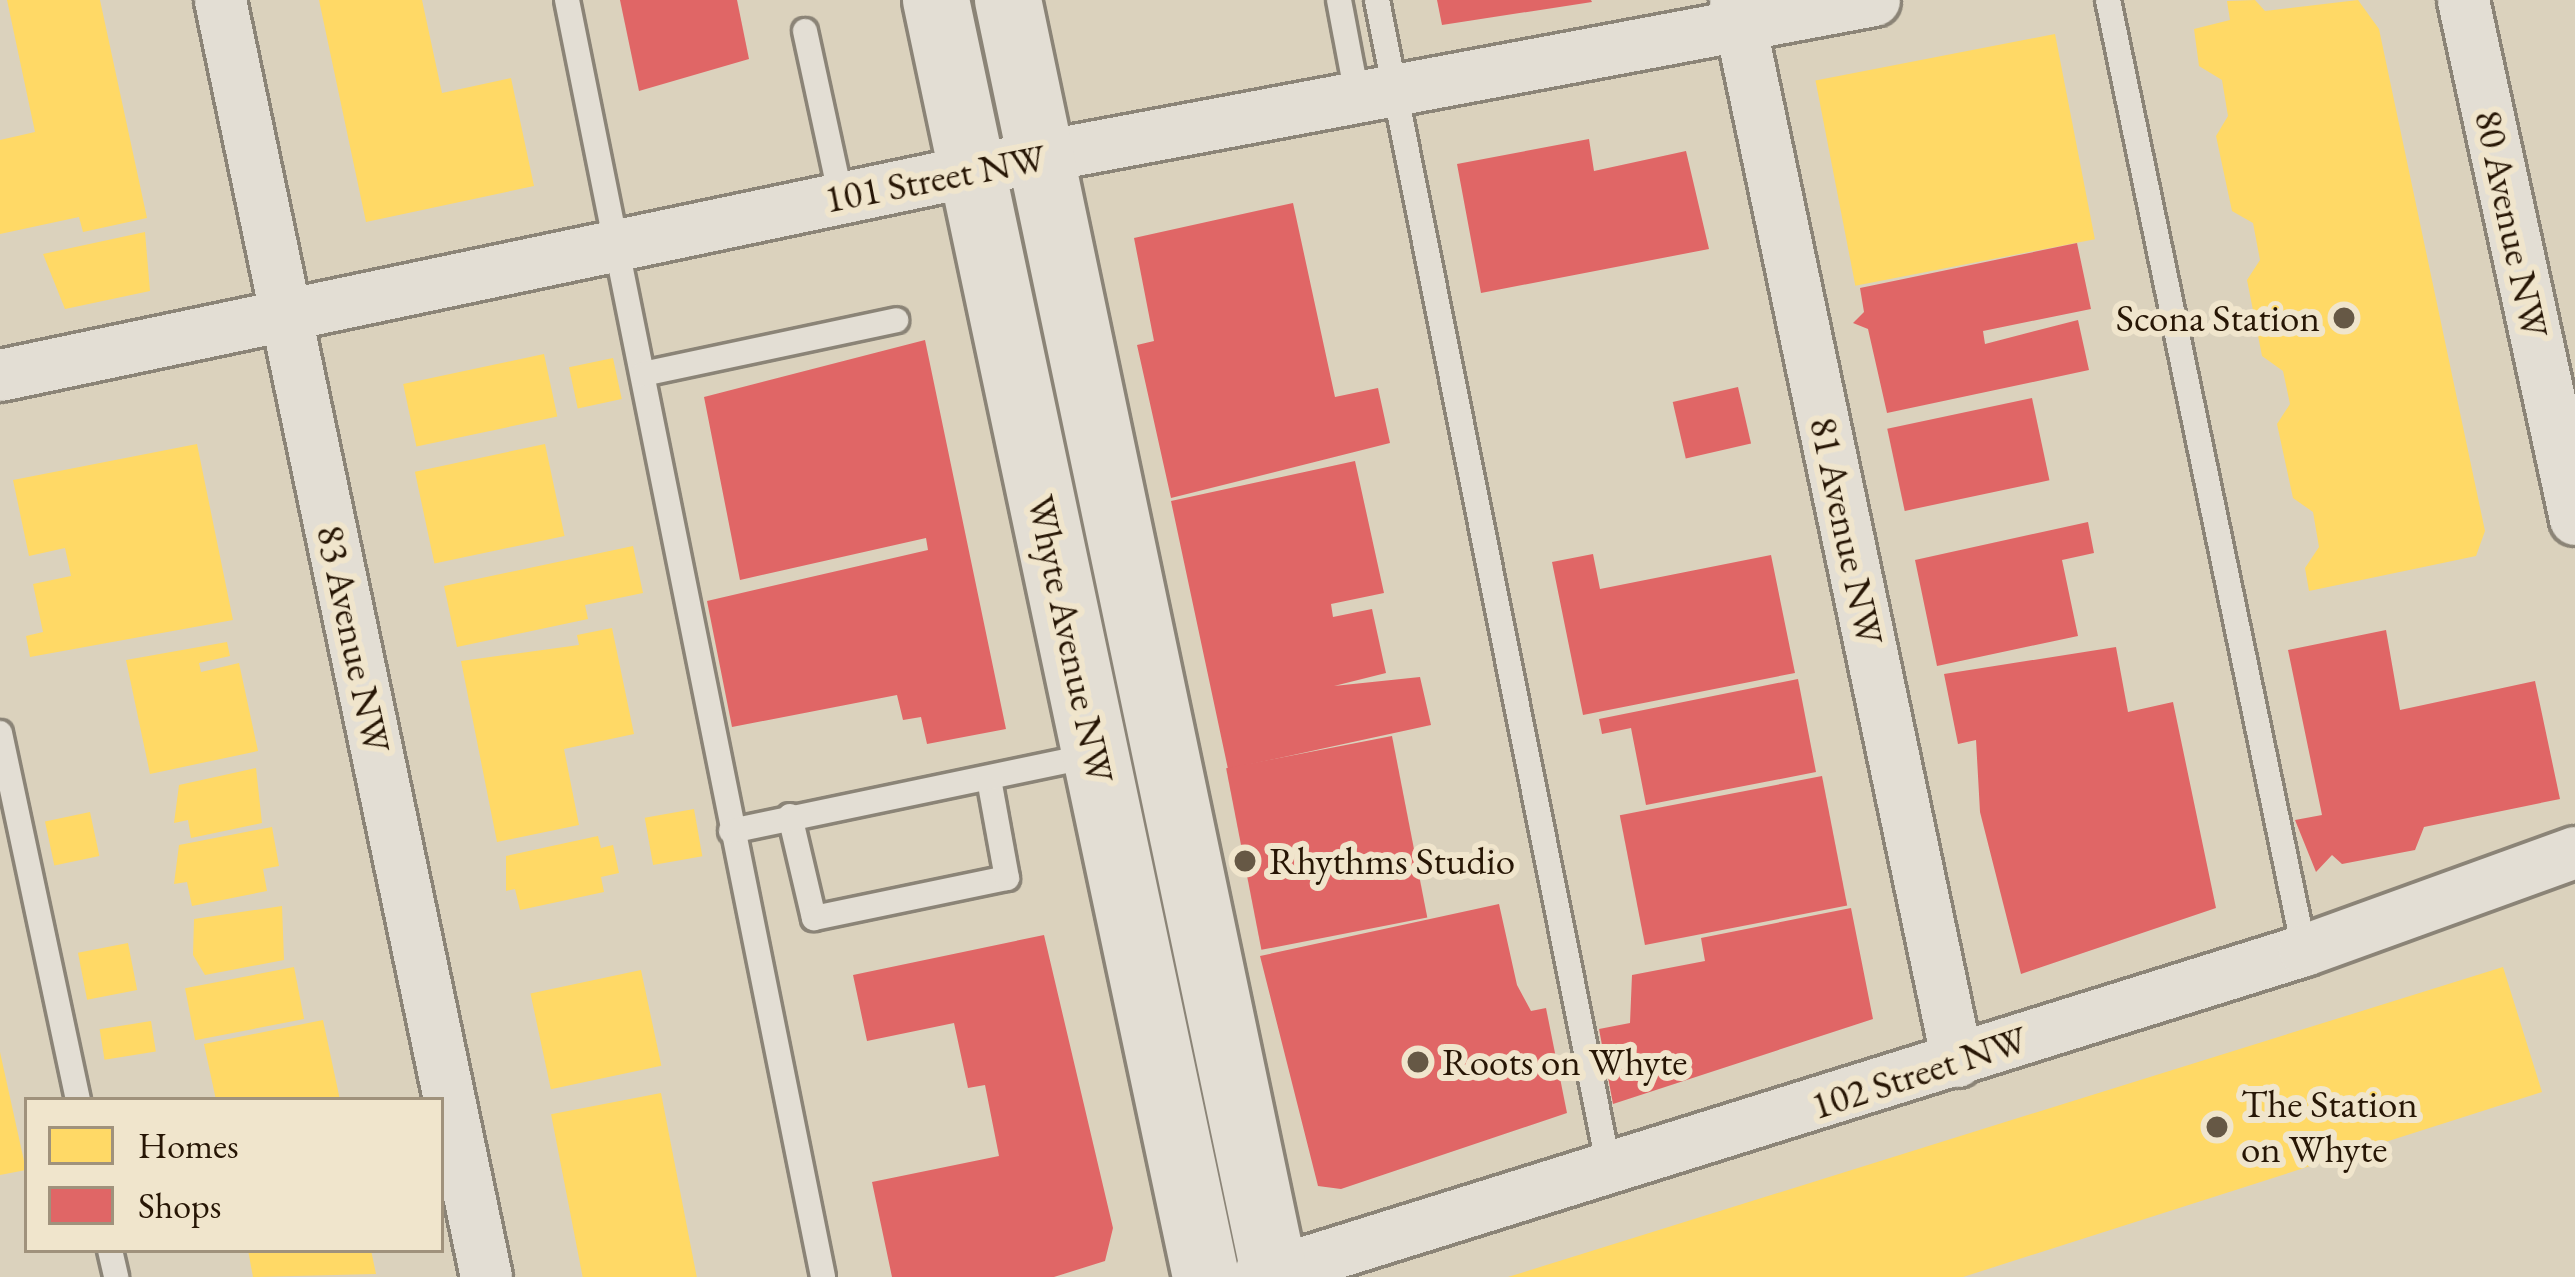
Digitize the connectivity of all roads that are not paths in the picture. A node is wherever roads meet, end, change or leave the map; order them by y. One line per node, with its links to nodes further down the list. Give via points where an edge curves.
1 (220, 0): 17 (street, 83 Avenue NW)
2 (567, 0): 16 (lane)
3 (936, 0): 14 (main road, Whyte Avenue NW)
4 (1007, 0): 13 (main road, Whyte Avenue NW)
5 (1339, 0): 12 (lane)
6 (1377, 0): 12 (lane)
7 (1874, 0): 10 (street, 101 Street NW)
8 (2108, 0): 28 (lane)
9 (2462, 0): 21 (street, 80 Avenue NW)
10 (1737, 13): 12 (street, 101 Street NW); 29 (street, 81 Avenue NW)
11 (805, 31): 15 (lane)
12 (1376, 92): 13 (street, 101 Street NW); 31 (lane)
13 (1040, 158): 14 (street, 101 Street NW); 32 (main road, Whyte Avenue NW)
14 (972, 170): 15 (street, 101 Street NW); 23 (main road, Whyte Avenue NW)
15 (841, 198): 16 (street, 101 Street NW)
16 (617, 242): 17 (street, 101 Street NW); 19 (lane)
17 (285, 316): 20 (street, 101 Street NW); 33 (street, 83 Avenue NW)
18 (896, 320): 19 (lane)
19 (643, 374): 26 (lane)
20 (0, 375)
21 (2572, 490)
22 (0, 733): 30 (lane)
23 (1094, 756): 24 (lane); 35 (main road, Whyte Avenue NW)
24 (989, 779): 25 (lane); 25 (lane, via 1007,878 814,919)
25 (790, 816): 26 (lane)
26 (731, 831): 34 (lane)
27 (2575, 852): 28 (street, 102 Street NW)
28 (2304, 950): 29 (street, 102 Street NW)
29 (1957, 1061): 31 (street, 102 Street NW)
30 (77, 1097)
31 (1609, 1172): 32 (street, 102 Street NW)
32 (1268, 1275)
33 (486, 1277)
34 (823, 1277)
35 (1206, 1277)

